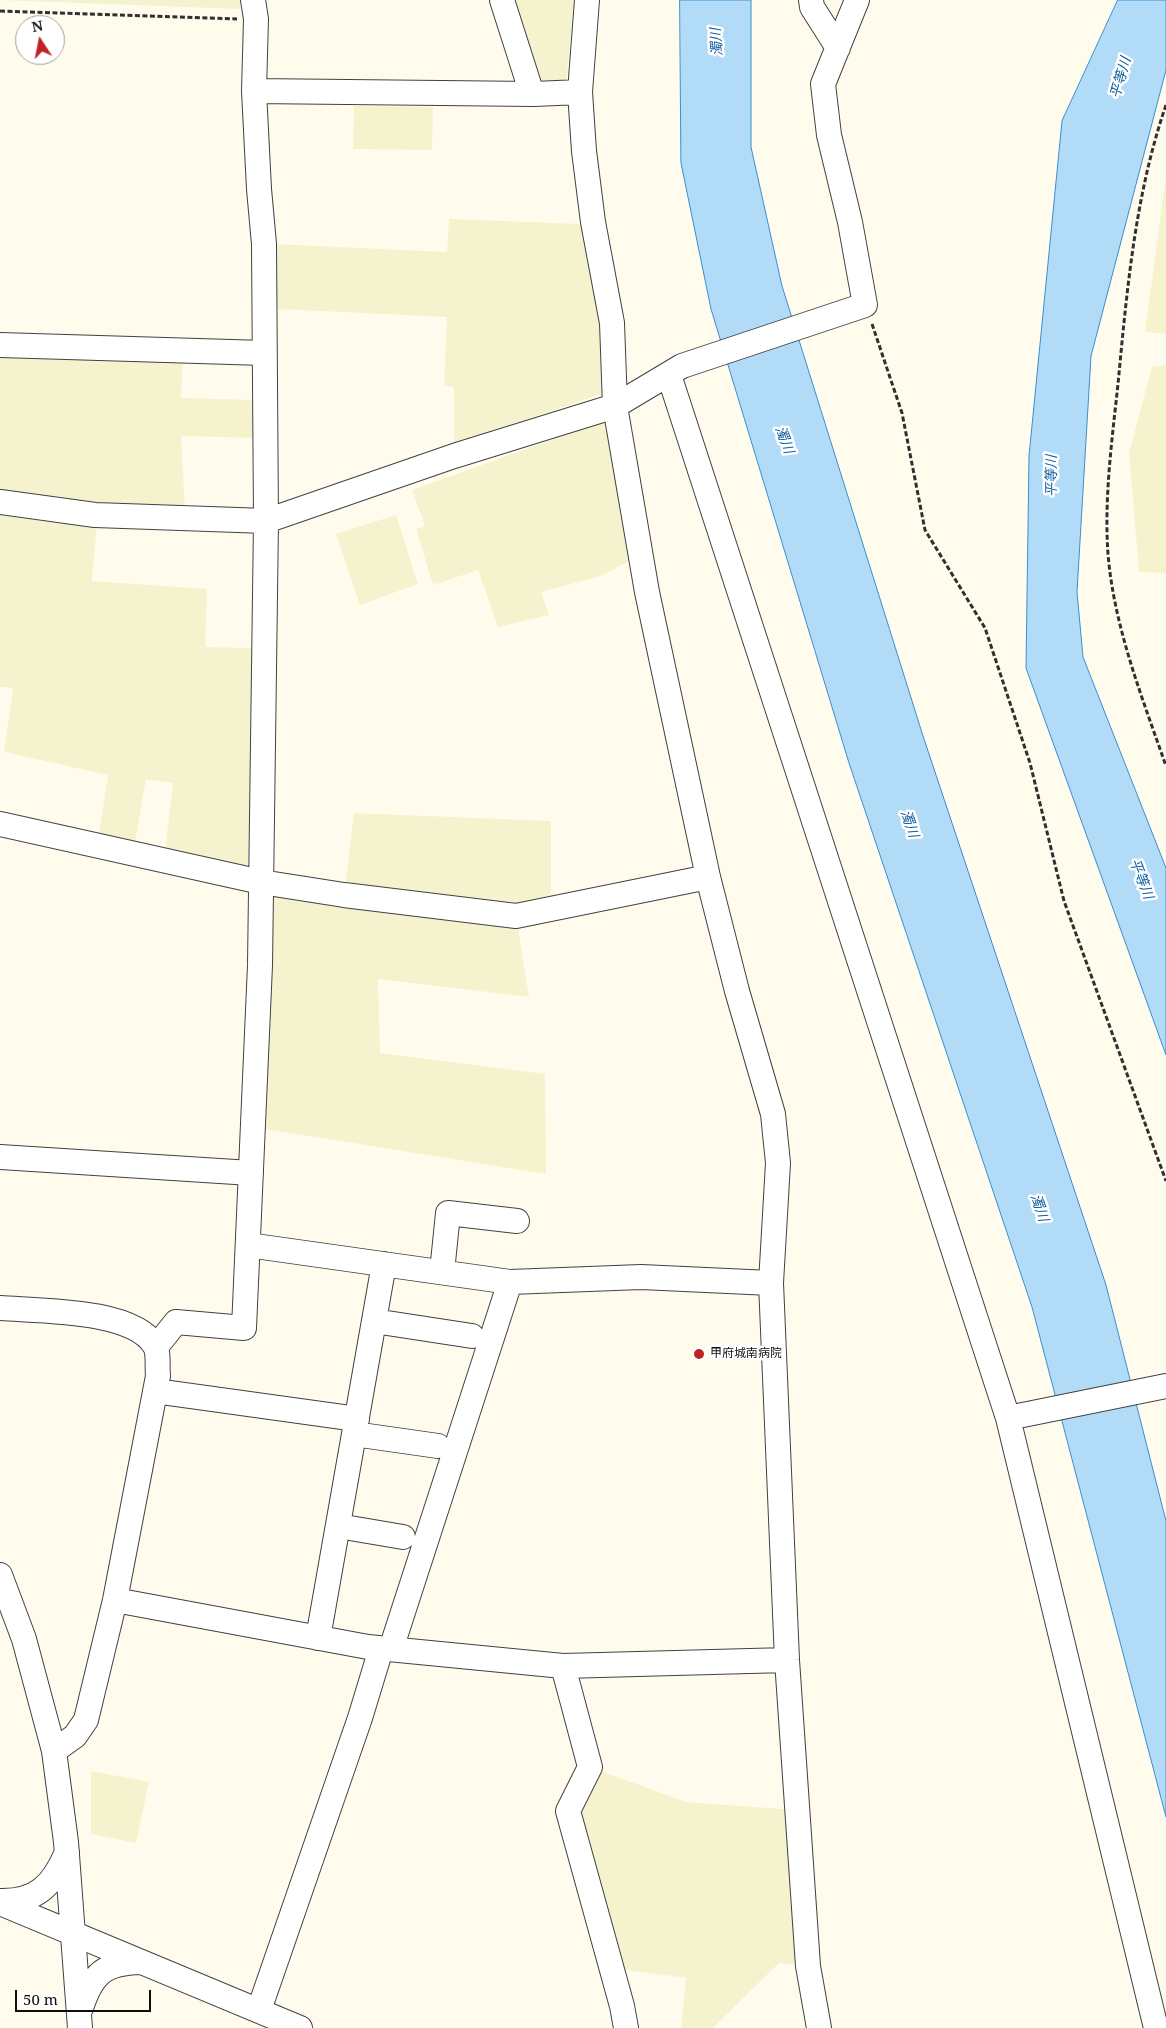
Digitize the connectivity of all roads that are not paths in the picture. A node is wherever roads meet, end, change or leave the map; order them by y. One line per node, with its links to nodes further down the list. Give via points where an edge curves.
1 (502, 0): 9 (street)
2 (586, 0): 8 (street)
3 (811, 0): 6 (street, via 812,7)
4 (857, 0): 6 (street)
5 (256, 5): 7 (street)
6 (838, 48): 12 (street, via 823,84 829,135 850,222 858,307)
7 (254, 91): 9 (street); 11 (street, via 264,244)
8 (580, 92): 9 (street); 13 (street, via 593,222 612,323)
9 (532, 94)
10 (0, 345): 11 (street)
11 (264, 353): 15 (street)
12 (676, 371): 13 (street); 33 (street)
13 (615, 406): 15 (street, via 454,456); 17 (street, via 647,592)
14 (0, 502): 15 (street, via 95,515)
15 (266, 521): 18 (street)
16 (0, 824): 18 (street)
17 (708, 877): 18 (street, via 516,916); 26 (street, via 773,1114 778,1163)
18 (261, 882): 20 (street)
19 (0, 1157): 20 (street)
20 (251, 1173): 22 (street)
21 (517, 1220): 24 (street, via 448,1213)
22 (248, 1246): 23 (street); 30 (street, via 244,1328 176,1322)
23 (384, 1264): 24 (street); 28 (street)
24 (442, 1272): 25 (street)
25 (510, 1282): 26 (street, via 641,1277); 41 (street)
26 (771, 1283): 42 (street)
27 (0, 1308): 30 (street, via 100,1316 142,1331)
28 (374, 1321): 29 (street); 34 (street)
29 (472, 1336)
30 (156, 1347): 32 (street, via 158,1376)
31 (1166, 1386): 33 (street)
32 (155, 1392): 34 (street); 39 (street)
33 (1016, 1416): 54 (street)
34 (355, 1427): 35 (street); 36 (street)
35 (438, 1446)
36 (338, 1526): 37 (street); 40 (street)
37 (403, 1537)
38 (0, 1575): 44 (street, via 24,1638)
39 (115, 1600): 40 (street); 44 (street, via 86,1720 76,1736)
40 (318, 1638): 41 (street)
41 (386, 1649): 43 (street); 49 (street)
42 (787, 1660): 43 (street); 53 (street, via 808,1966)
43 (563, 1666): 52 (street, via 590,1767 568,1811)
44 (54, 1751): 45 (street)
45 (66, 1852): 46 (street, via 54,1879 46,1887 17,1901); 47 (street)
46 (0, 1902): 47 (street)
47 (74, 1934): 48 (street); 50 (street)
48 (140, 1962): 49 (street); 50 (street, via 111,1966 92,1980)
49 (260, 2010): 51 (street)
50 (80, 2020)
51 (300, 2028)
52 (626, 2028)
53 (819, 2028)
54 (1156, 2028)

